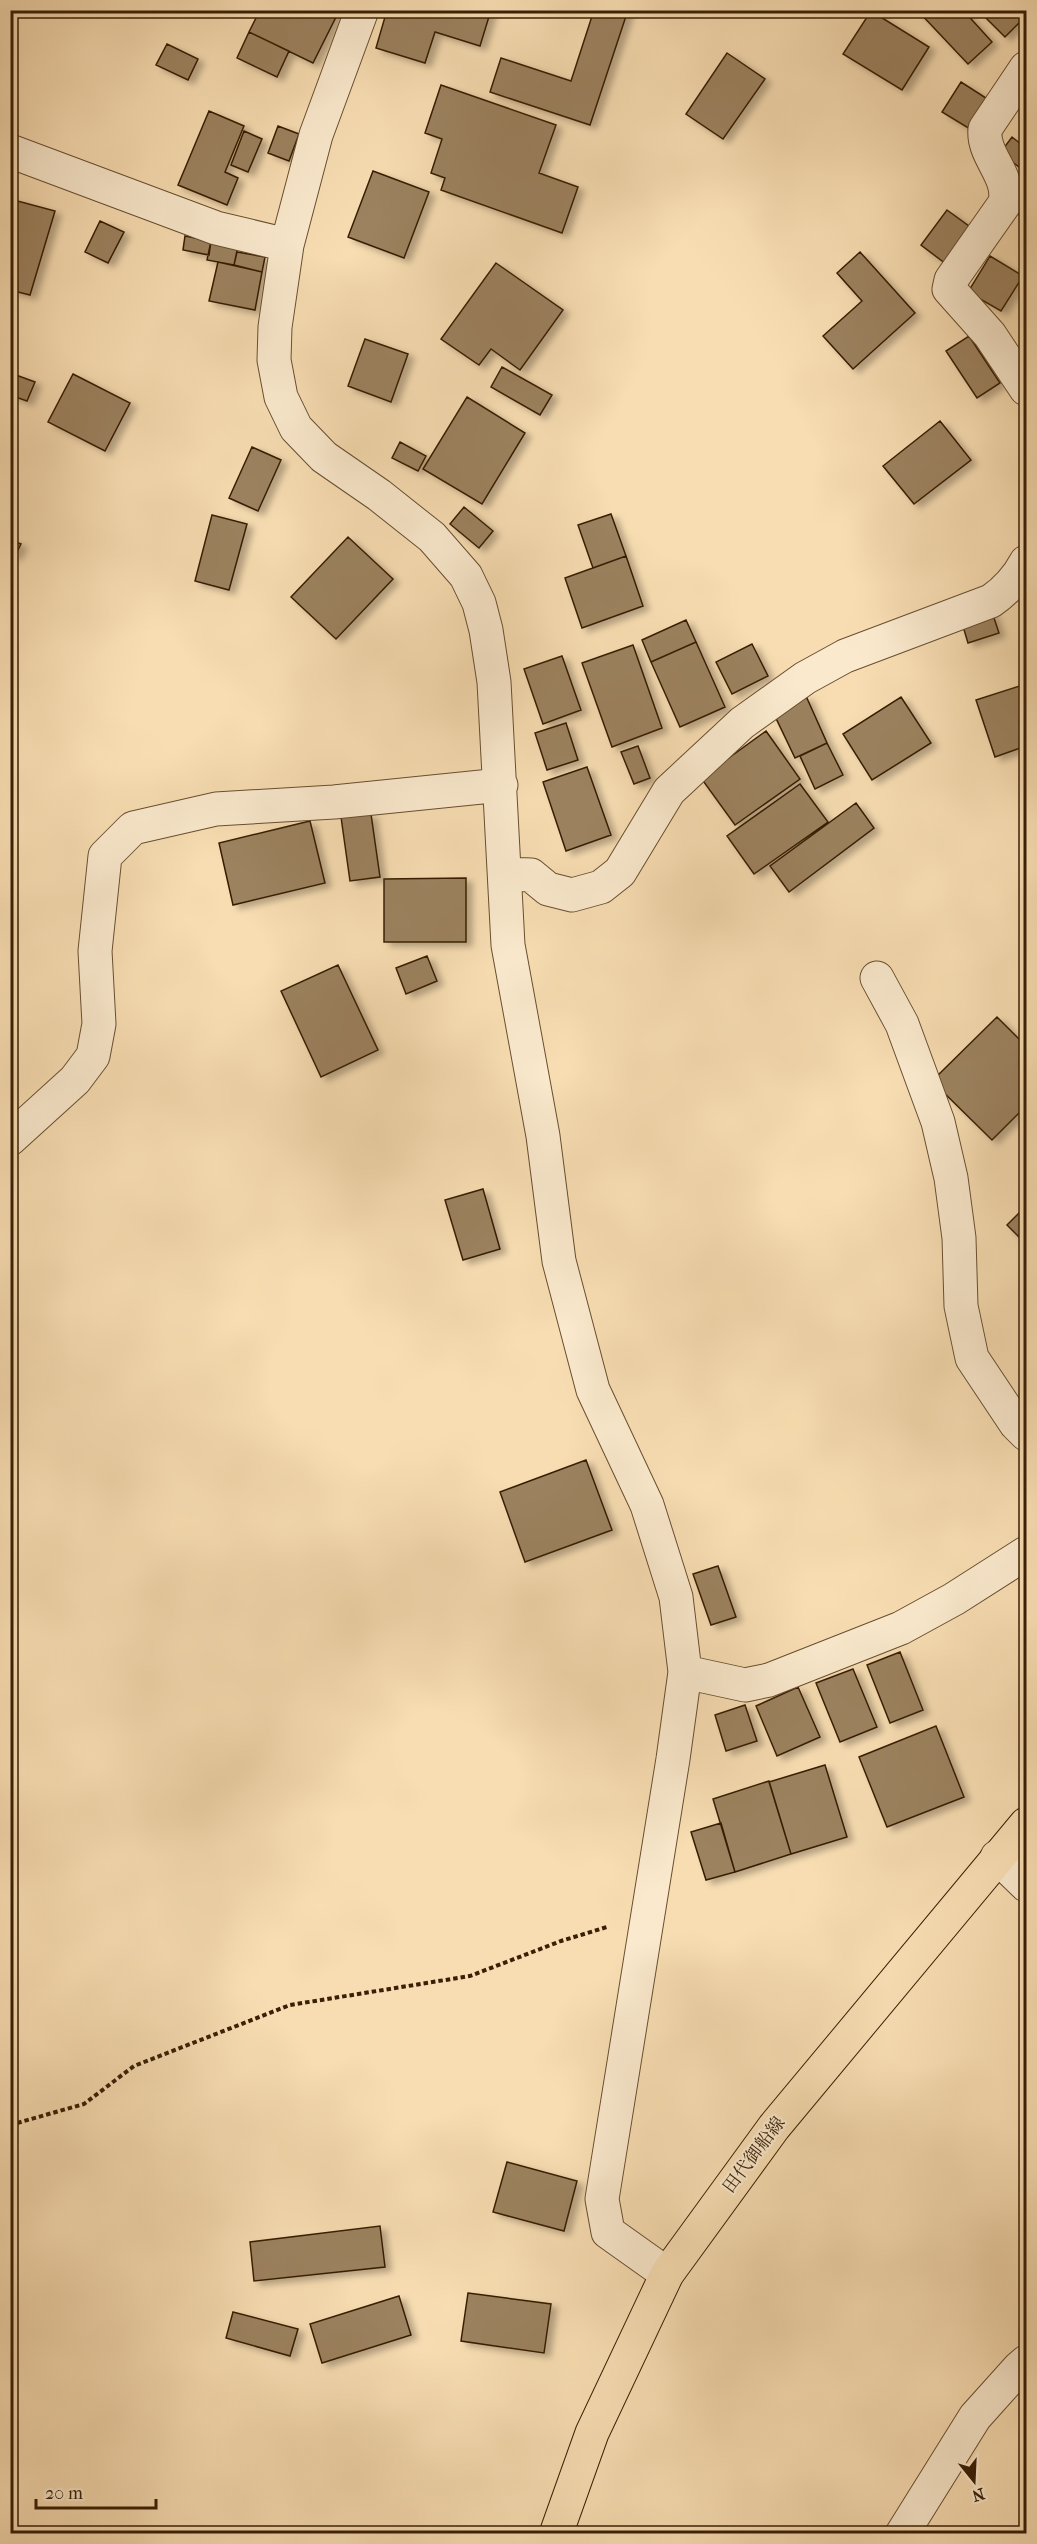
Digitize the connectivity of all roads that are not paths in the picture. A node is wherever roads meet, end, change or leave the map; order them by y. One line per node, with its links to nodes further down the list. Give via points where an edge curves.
1 (362, 10): 4 (street, via 316,135)
2 (1026, 68): 5 (street, via 985,129 984,142 1005,183 1005,203 951,280 949,289 990,335)
3 (10, 151): 4 (street, via 216,228)
4 (287, 245): 7 (street, via 274,349 281,397 296,428 324,457 432,537 466,576 486,630)
5 (1026, 389)
6 (1026, 562): 8 (street, via 1012,584 991,601 845,656 805,678 742,723 669,791 620,872 601,887 572,895 548,888 531,875)
7 (501, 785): 8 (street); 10 (street, via 216,809 133,828 105,856 95,951 99,1024 93,1056 75,1080)
8 (505, 874): 13 (street, via 508,945 543,1136 559,1261 593,1390 647,1505 672,1585)
9 (877, 978): 11 (street, via 902,1024 938,1122 951,1178 959,1238 961,1306 972,1358)
10 (10, 1139)
11 (1026, 1434)
12 (1026, 1553): 13 (street, via 901,1628 769,1680 745,1685)
13 (685, 1672): 17 (street, via 602,2199 608,2232)
14 (1026, 1824): 15 (main road, 田代御船線)
15 (997, 1857): 16 (street); 17 (main road, 田代御船線, via 774,2127)
16 (1026, 1886)
17 (667, 2274): 19 (main road, 田代御船線, via 592,2433)
18 (1026, 2362): 20 (street, via 975,2417)
19 (556, 2534)
20 (902, 2534)

